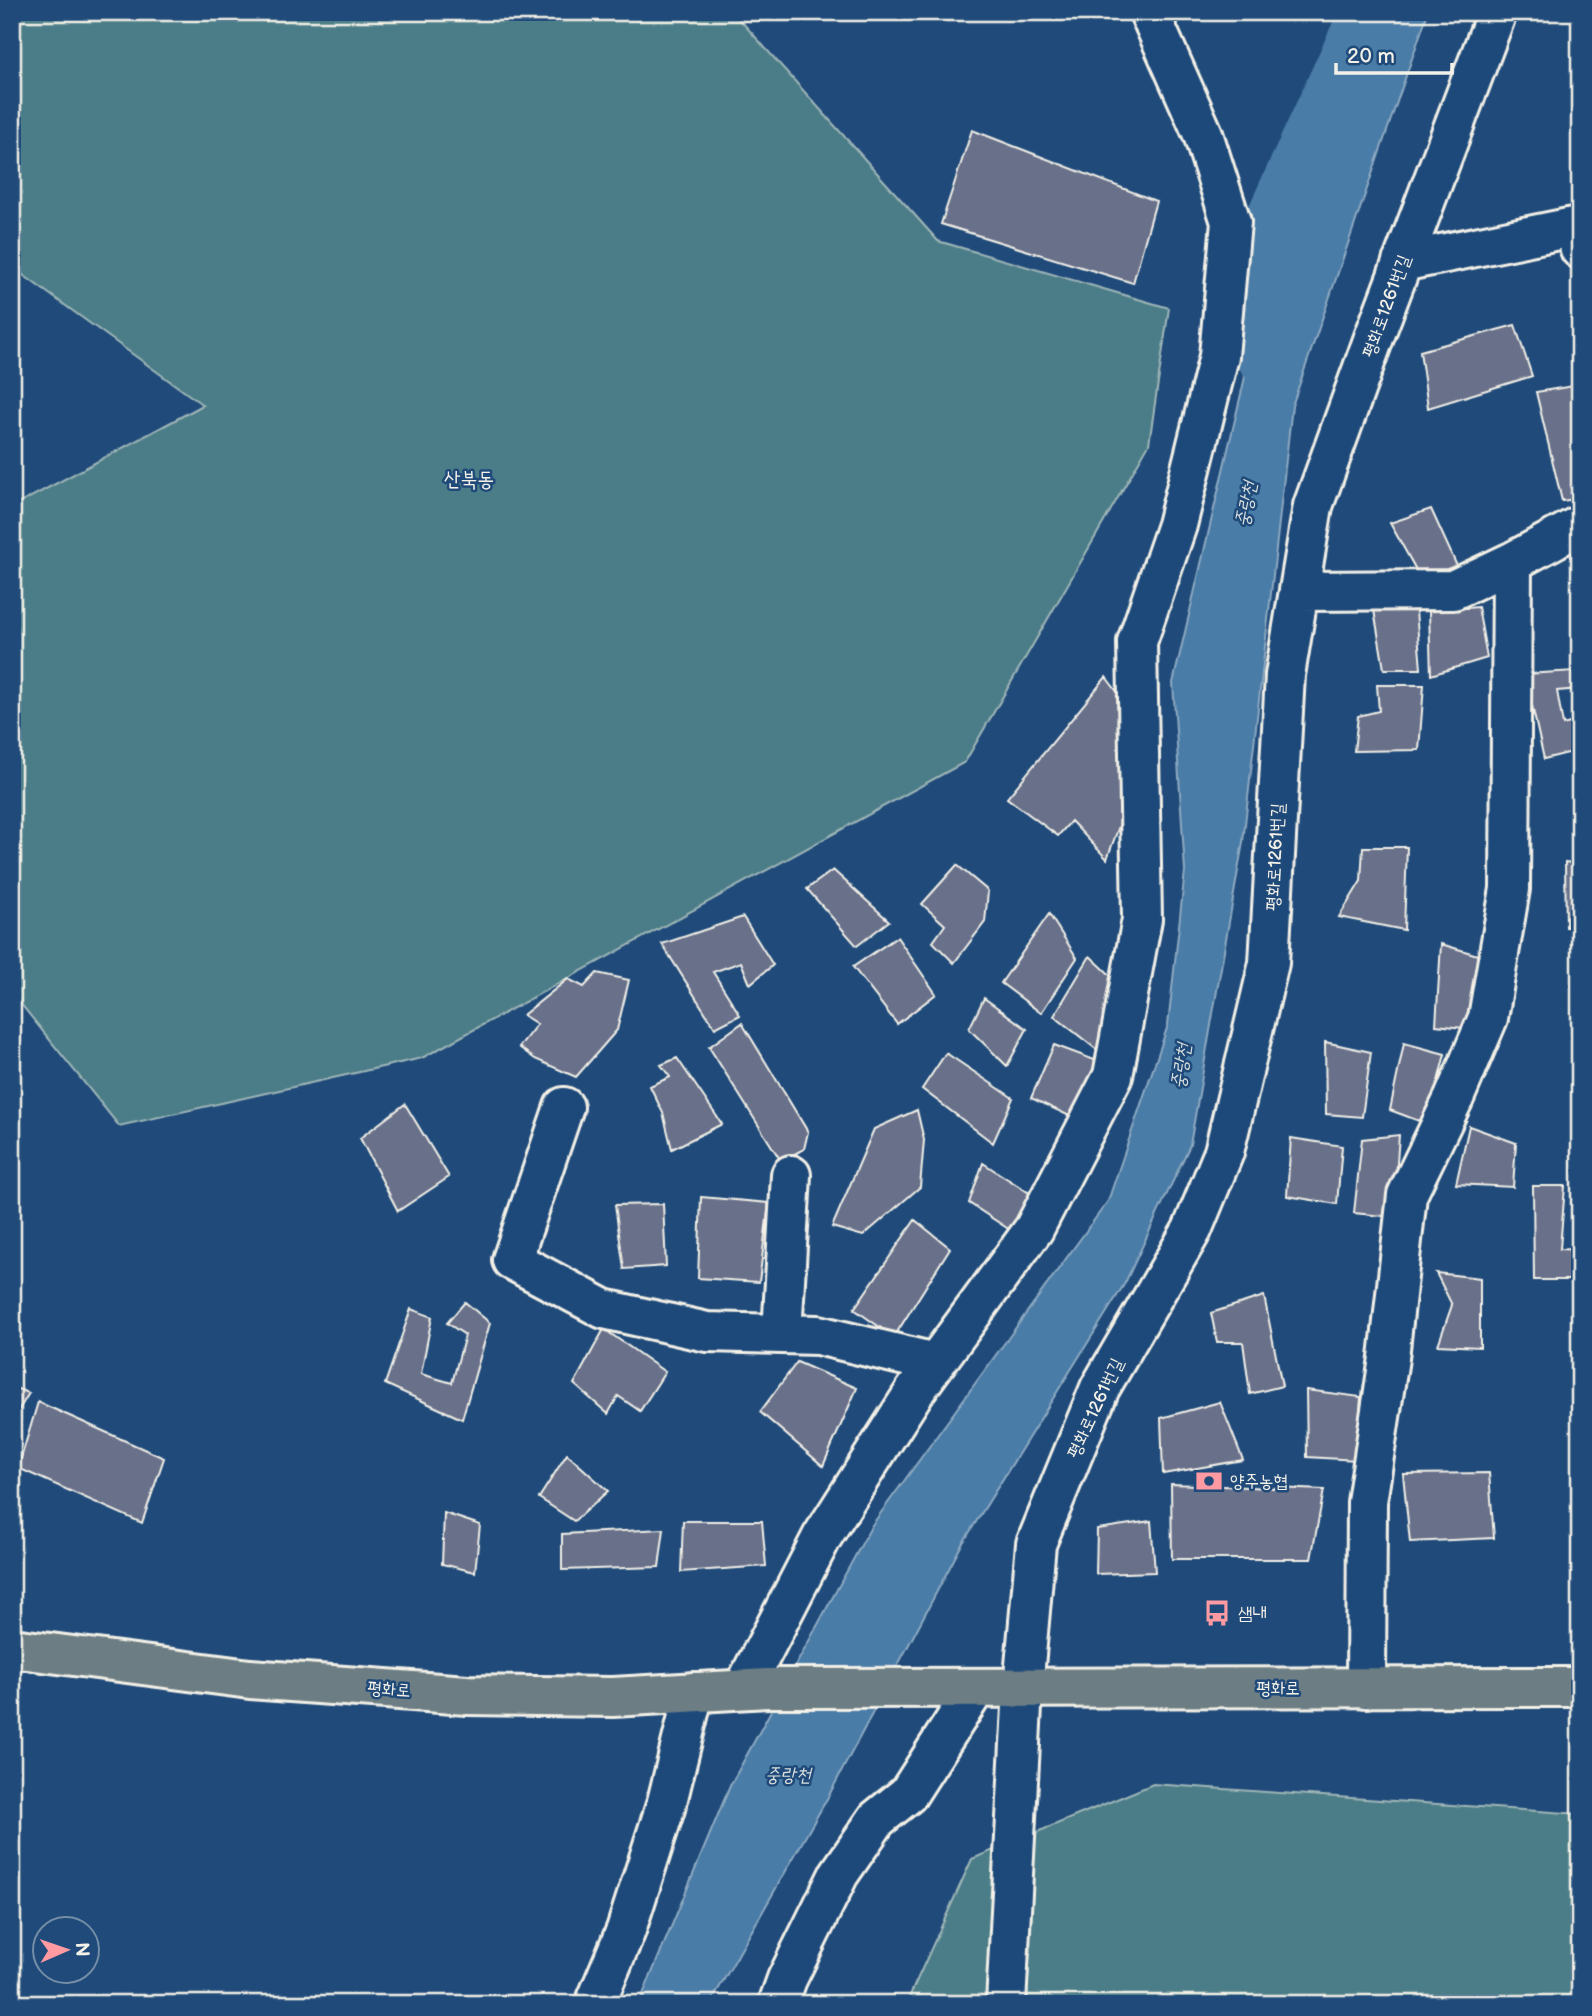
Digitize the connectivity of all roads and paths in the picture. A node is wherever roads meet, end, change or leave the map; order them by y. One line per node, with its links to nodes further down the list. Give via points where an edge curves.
1 (1149, 12): 11 (street, via 1203,134 1231,222 1219,356 1177,525 1137,642 1142,919 1113,1076 1034,1229)
2 (1497, 12): 4 (street, 평화로1261번길)
3 (1580, 249): 4 (street, via 1573,227)
4 (1402, 261): 7 (street, 평화로1261번길, via 1313,506)
5 (1580, 524): 6 (street)
6 (1512, 562): 7 (street, via 1453,590); 17 (street, via 1510,889 1488,1018 1407,1195 1367,1502)
7 (1300, 591): 16 (street, 평화로1261번길, via 1285,675 1269,963 1224,1152 1192,1230 1100,1388 1036,1544)
8 (564, 1107): 10 (street, via 512,1260 604,1309 707,1332)
9 (791, 1175): 10 (street)
10 (782, 1334): 11 (street, via 818,1335)
11 (935, 1363): 14 (street, via 822,1537)
12 (12, 1647): 18 (main road, 평화로, via 250,1678 376,1689 613,1697)
13 (1580, 1687): 17 (main road, 평화로)
14 (756, 1688): 15 (main road, 평화로); 18 (main road, 평화로)
15 (975, 1688): 16 (main road, 평화로); 20 (street, via 908,1794 877,1819 839,1874)
16 (1023, 1688): 17 (main road, 평화로); 21 (street, 평화로1261번길)
17 (1366, 1688)
18 (694, 1692): 19 (street, via 667,1802 626,1930)
19 (595, 2004)
20 (778, 2004)
21 (1006, 2004)

